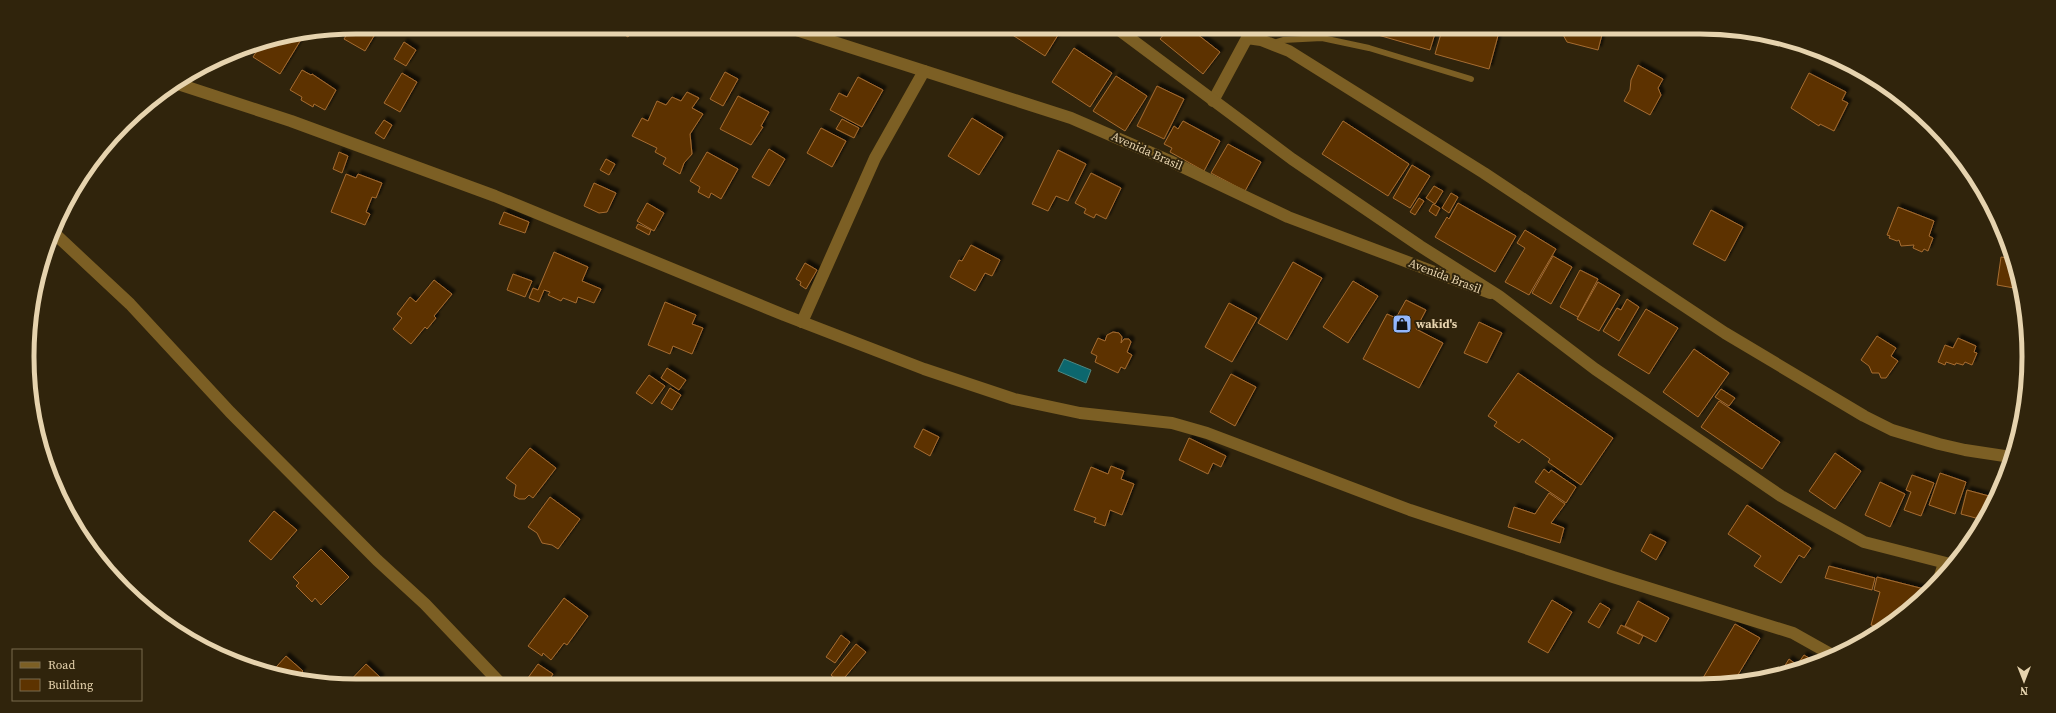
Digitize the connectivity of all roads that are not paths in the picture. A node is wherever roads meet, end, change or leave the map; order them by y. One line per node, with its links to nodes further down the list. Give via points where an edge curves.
1 (809, 34): 6 (street, Avenida Brasil)
2 (1125, 34): 9 (street)
3 (1249, 34): 9 (street)
4 (1252, 34): 5 (street)
5 (1271, 44): 7 (lane, via 1283,40 1322,38 1369,48); 13 (street, via 1290,51 1484,173 1725,333 1864,416 1892,430 1938,444)
6 (924, 71): 11 (street, Avenida Brasil, via 1071,118 1288,217); 12 (street, via 875,158)
7 (1471, 79)
8 (182, 85): 12 (street, via 291,121 495,196)
9 (1213, 101): 11 (street, via 1359,205)
10 (58, 236): 16 (street, via 130,304 230,412 377,560 425,604)
11 (1499, 296): 14 (street, via 1595,369 1781,496 1864,542)
12 (802, 322): 15 (street, via 924,369 1014,399 1080,413 1172,423 1207,433 1410,510 1793,633)
13 (2006, 456)
14 (1947, 564)
15 (1827, 652)
16 (496, 679)

